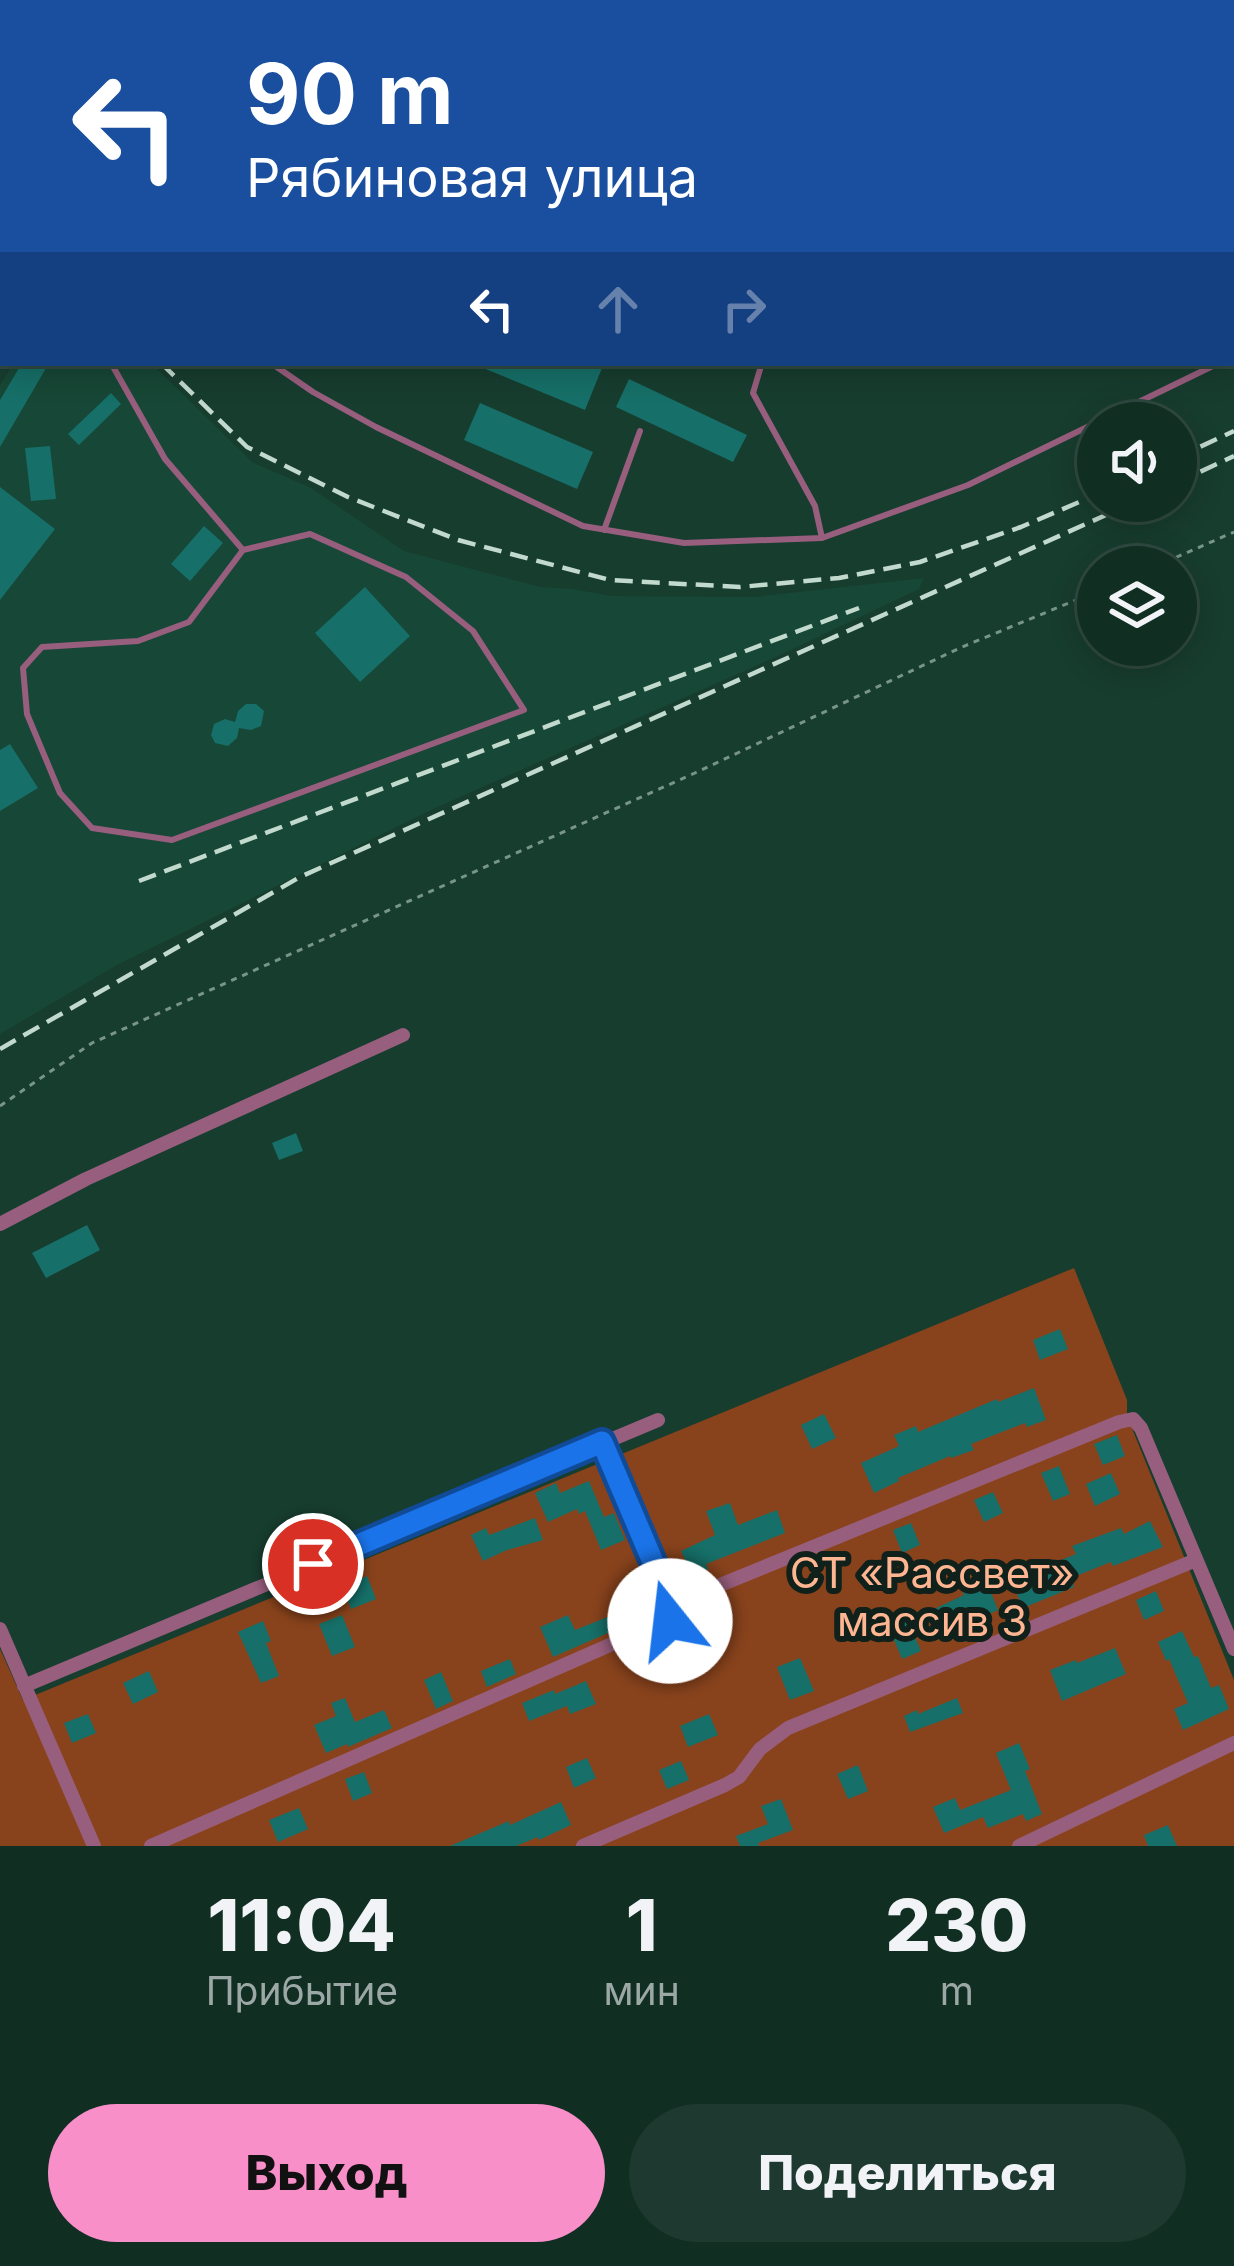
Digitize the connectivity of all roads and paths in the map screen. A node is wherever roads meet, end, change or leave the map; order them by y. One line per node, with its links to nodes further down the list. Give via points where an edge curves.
1 (113, 366): 10 (lane, via 165,459)
2 (276, 366): 6 (lane, via 376,427)
3 (761, 366): 8 (lane, via 753,393 815,506)
4 (1213, 366): 8 (lane, via 968,485)
5 (640, 431): 6 (lane)
6 (604, 530): 8 (lane, via 684,543)
7 (1234, 532): 9 (path)
8 (822, 538)
9 (1197, 548)
10 (243, 550): 10 (lane, via 189,622 138,641 42,647 23,668 27,714 60,793 92,828 172,840 524,710 473,631 406,577 310,534)
11 (1077, 600): 13 (path, via 92,1043)
12 (403, 1035): 14 (street)
13 (0, 1106)
14 (0, 1224)
15 (658, 1420): 16 (street)
16 (602, 1442): 18 (street); 21 (street)
17 (1196, 1560): 18 (street, via 1133,1419 703,1592); 20 (street); 25 (street, via 788,1728 739,1777)
18 (676, 1616): 24 (street)
19 (0, 1629): 21 (street)
20 (1234, 1649)
21 (24, 1686): 23 (street)
22 (1234, 1743): 26 (street)
23 (94, 1846)
24 (151, 1846)
25 (583, 1846)
26 (1019, 1846)

